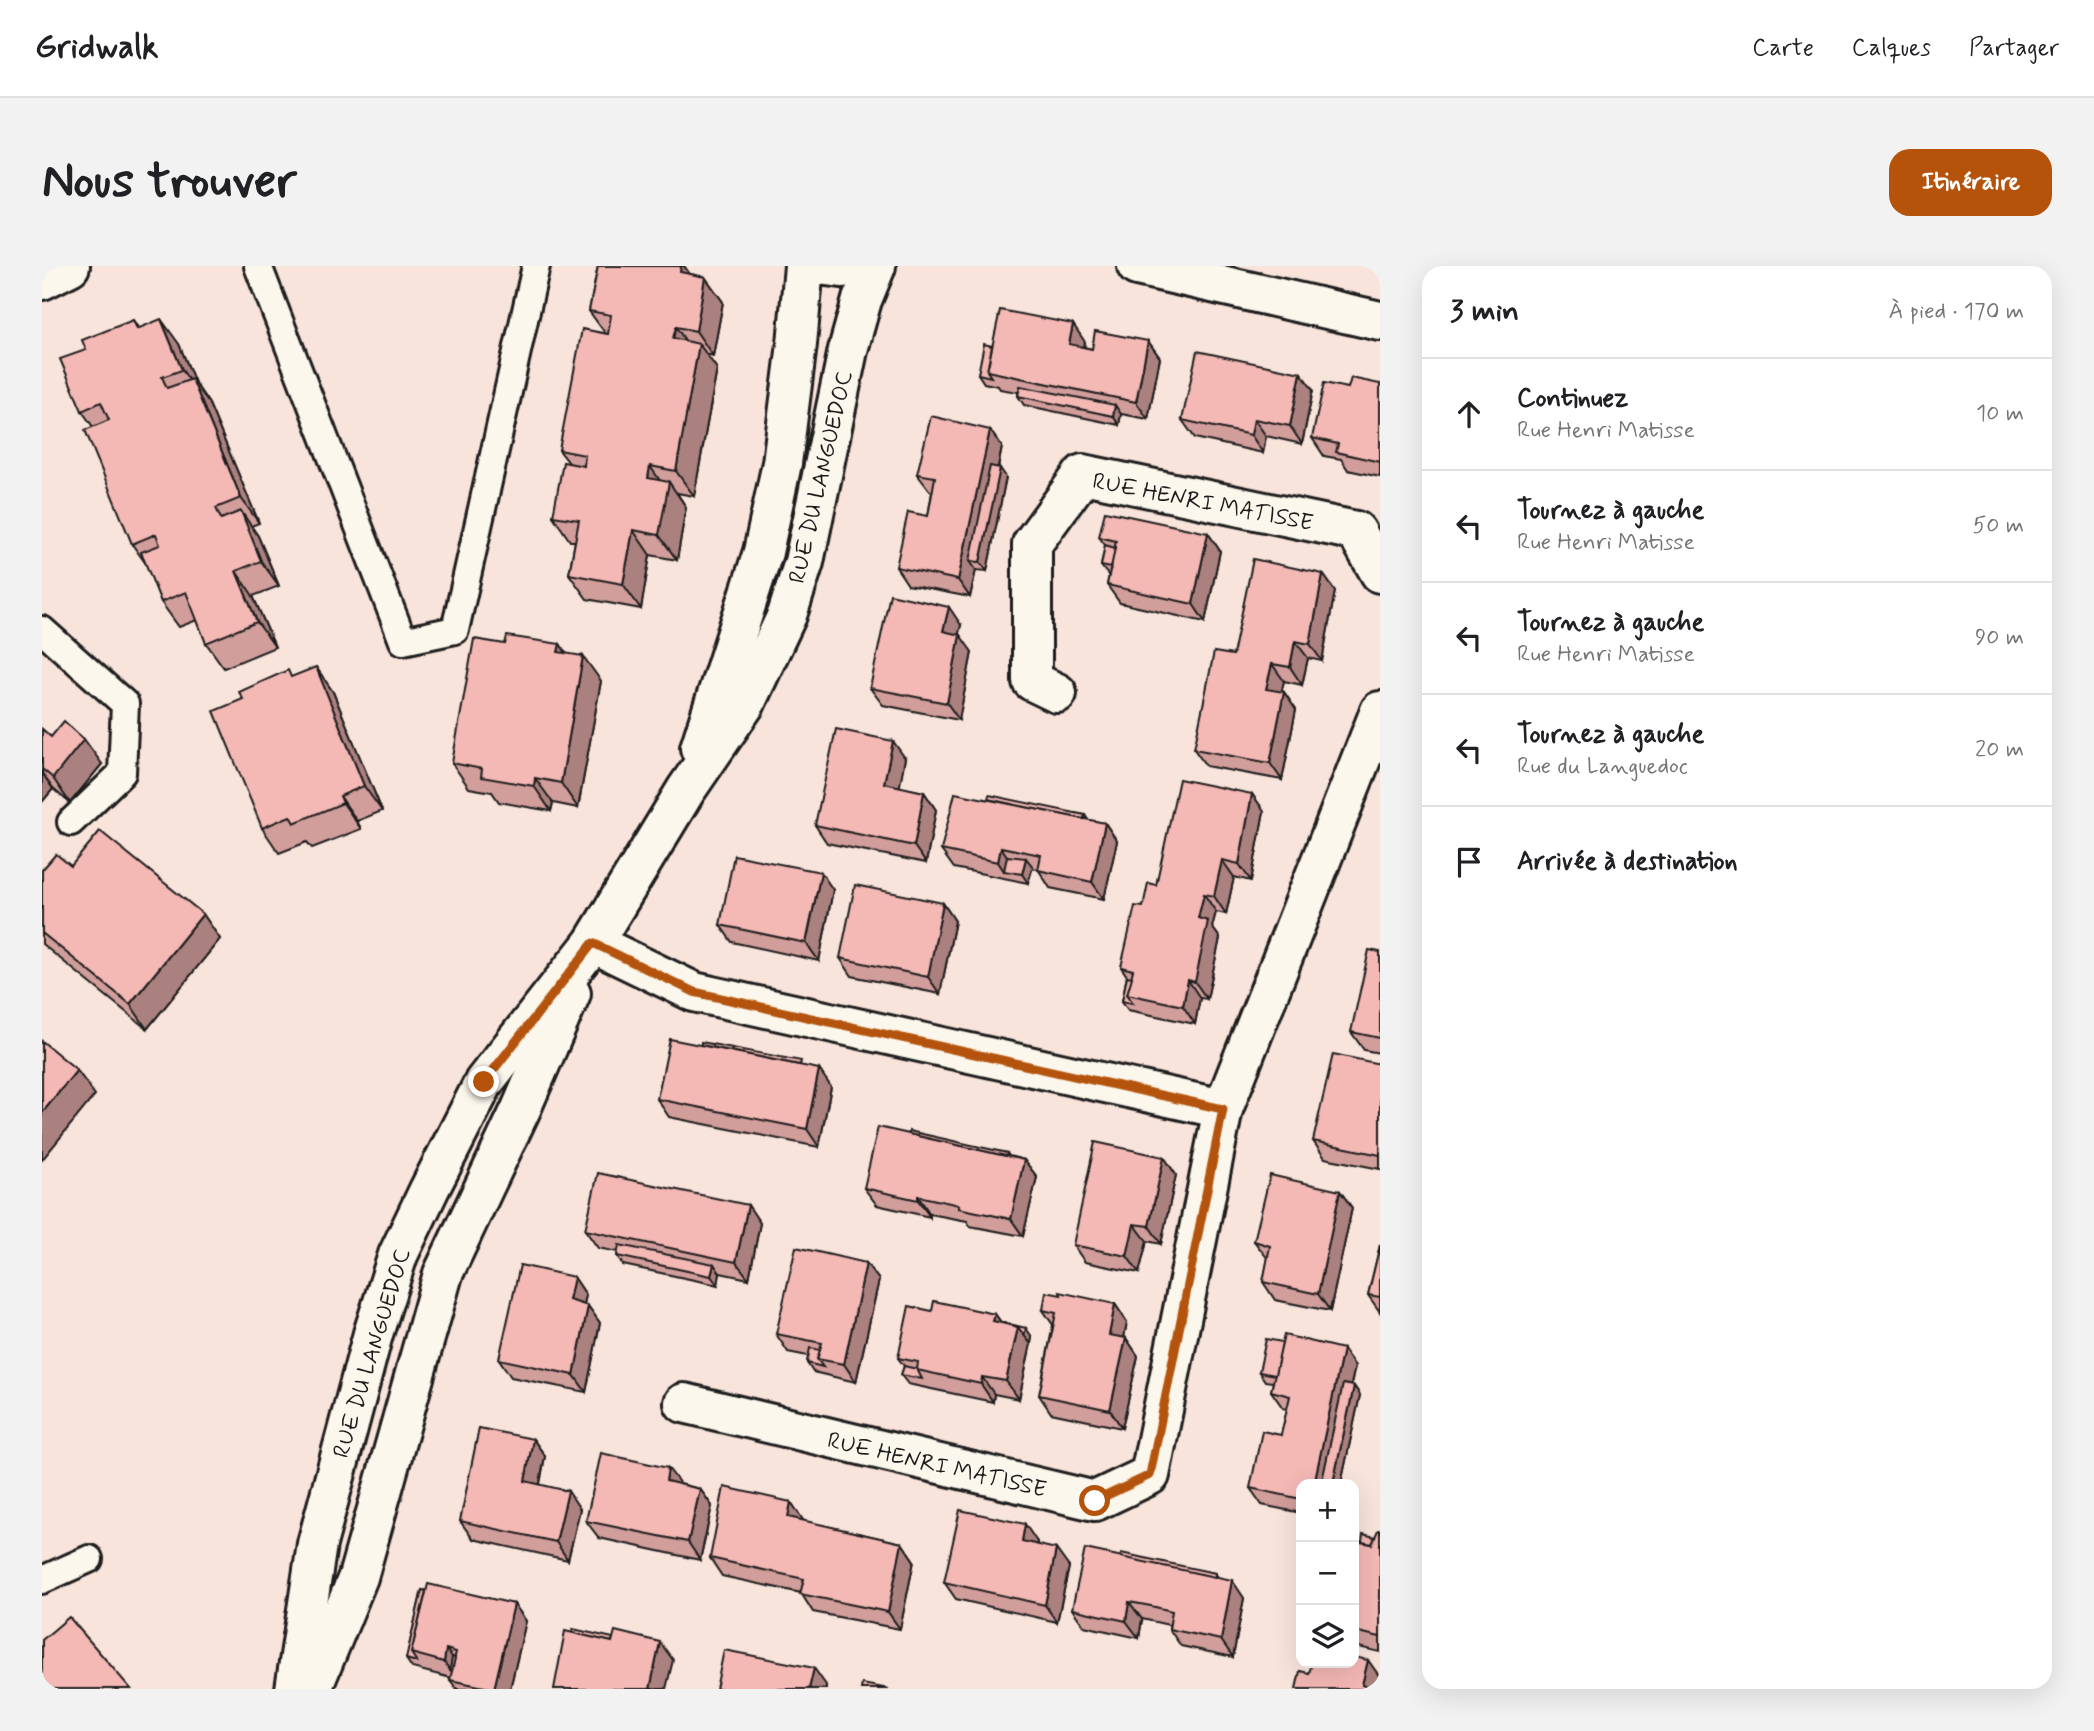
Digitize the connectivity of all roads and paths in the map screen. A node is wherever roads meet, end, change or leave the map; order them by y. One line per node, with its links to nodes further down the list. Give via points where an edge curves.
1 (70, 266): 9 (street)
2 (258, 266): 3 (lane, via 403,641 454,630)
3 (536, 266)
4 (804, 266): 15 (street, RUE DU LANGUEDOC, via 782,463 763,552)
5 (826, 266): 6 (street)
6 (855, 266)
7 (876, 266): 15 (street, RUE DU LANGUEDOC, via 848,351 804,562 787,615 745,704)
8 (1137, 266): 10 (street)
9 (42, 280)
10 (1380, 321)
11 (1380, 573): 13 (street, RUE HENRI MATISSE, via 1356,531 1083,474 1032,544 1032,681)
12 (42, 630): 16 (lane, via 125,704 122,773)
13 (1057, 693)
14 (1380, 710): 18 (street, RUE HENRI MATISSE)
15 (686, 790): 17 (street, RUE DU LANGUEDOC)
16 (71, 822)
17 (593, 943): 18 (street, via 694,992); 22 (street, RUE DU LANGUEDOC, via 484,1082 398,1255 317,1544); 23 (street, RUE DU LANGUEDOC, via 443,1274 358,1577)
18 (1223, 1109): 19 (street, RUE HENRI MATISSE, via 1150,1475 1095,1501)
19 (684, 1403)
20 (89, 1559): 21 (lane)
21 (42, 1580)
22 (295, 1689)
23 (312, 1689)

